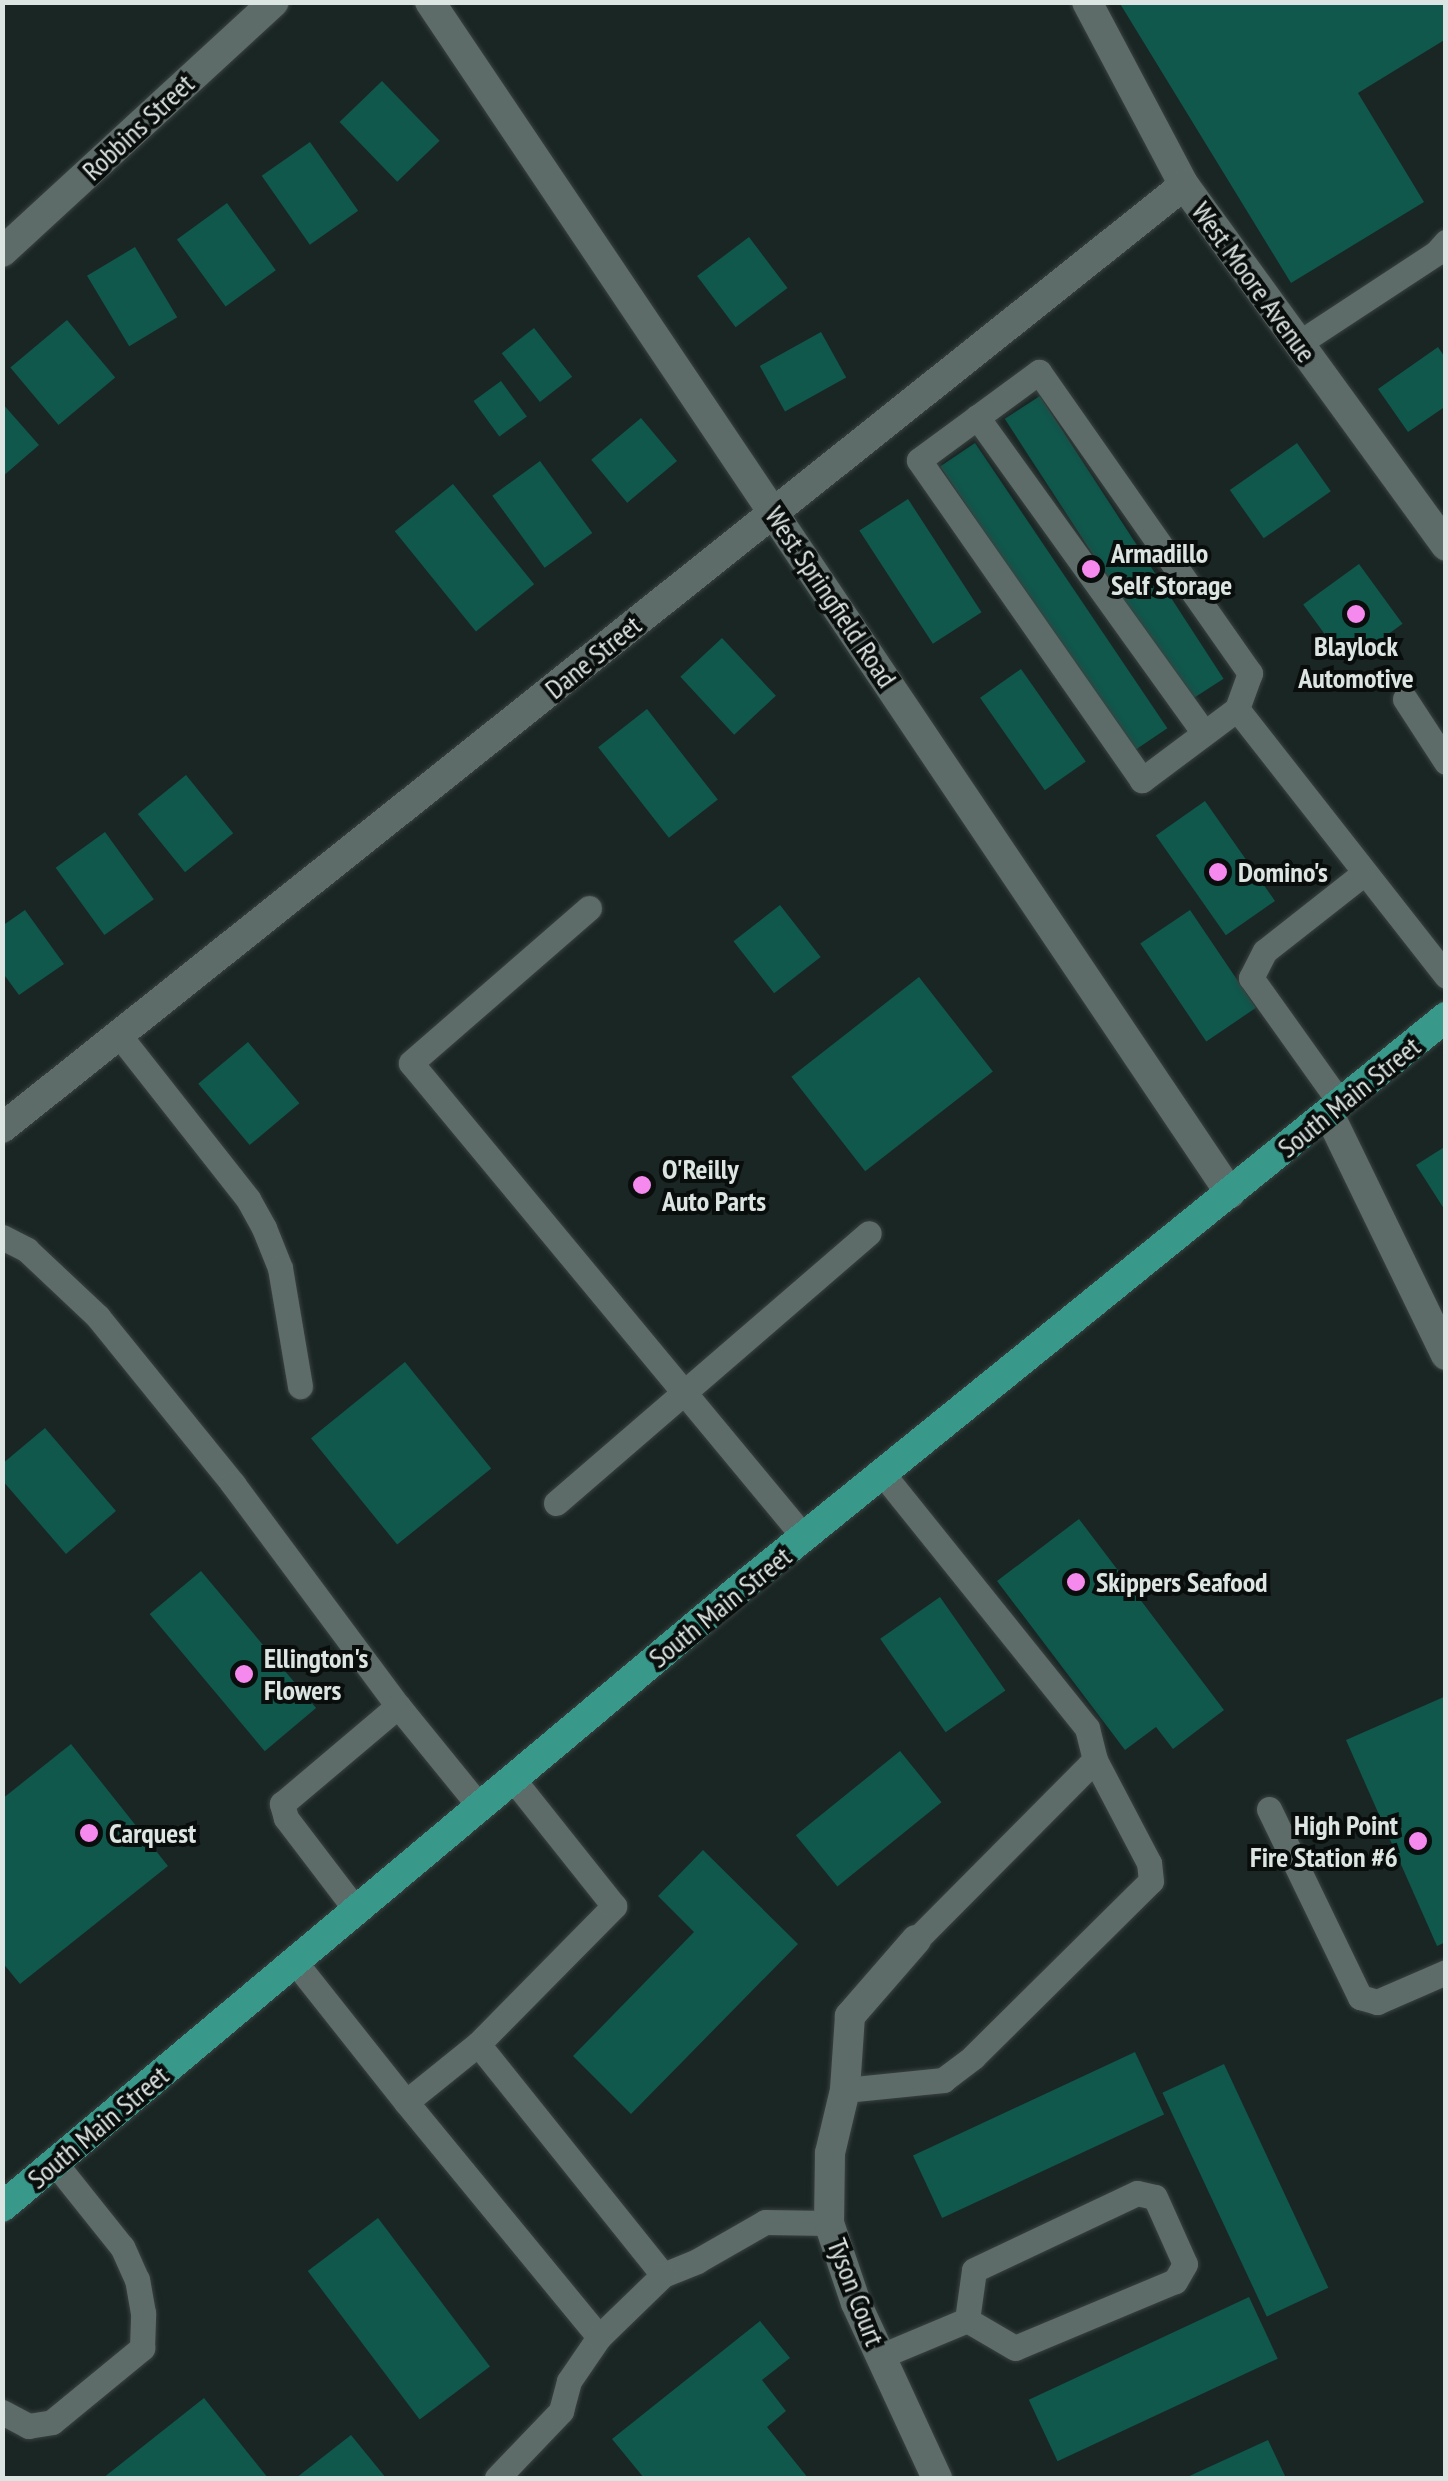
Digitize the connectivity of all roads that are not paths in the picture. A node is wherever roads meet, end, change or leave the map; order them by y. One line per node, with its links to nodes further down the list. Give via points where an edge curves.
1 (274, 2): 6 (street, Robbins Street)
2 (430, 2): 9 (street, West Springfield Road)
3 (1086, 2): 4 (street, West Moore Avenue)
4 (1184, 186): 7 (street, West Moore Avenue); 9 (street, Dane Street)
5 (1446, 242): 7 (lane)
6 (2, 252)
7 (1298, 344): 10 (street, West Moore Avenue)
8 (978, 417): 12 (lane, via 1040,372 1250,673); 13 (lane); 13 (lane, via 919,460 1142,780)
9 (774, 512): 19 (street, Dane Street); 22 (street, West Springfield Road)
10 (1446, 546)
11 (1405, 699): 14 (lane)
12 (1237, 708): 13 (lane); 15 (lane)
13 (1204, 733)
14 (1446, 762)
15 (1364, 874): 17 (lane); 20 (lane, via 1265,951 1251,978)
16 (589, 908): 28 (lane, via 411,1063)
17 (1446, 976)
18 (1446, 1017): 20 (main road, South Main Street)
19 (118, 1035): 21 (street, Dane Street); 27 (lane, via 264,1228 280,1268)
20 (1335, 1109): 22 (main road, South Main Street); 25 (street)
21 (2, 1128)
22 (1230, 1193): 29 (main road, South Main Street)
23 (869, 1233): 28 (lane)
24 (2, 1237): 32 (lane, via 27,1250 98,1316 234,1484)
25 (1435, 1306): 26 (street)
26 (1446, 1356)
27 (300, 1386)
28 (685, 1394): 30 (lane); 31 (lane)
29 (883, 1474): 31 (main road, South Main Street); 33 (lane, via 1087,1728)
30 (556, 1503)
31 (804, 1537): 34 (main road, South Main Street)
32 (398, 1706): 35 (lane); 37 (lane, via 282,1804)
33 (1095, 1760): 38 (lane); 42 (lane, via 1149,1863 1151,1881 943,2080)
34 (513, 1779): 35 (main road, South Main Street); 41 (lane, via 614,1906)
35 (480, 1806): 37 (main road, South Main Street)
36 (1269, 1809): 40 (lane, via 1360,1998 1378,2002)
37 (356, 1910): 39 (main road, South Main Street)
38 (916, 1940): 42 (street, Tyson Court, via 850,2016)
39 (295, 1962): 43 (lane); 44 (main road, South Main Street)
40 (1446, 1972)
41 (478, 2044): 43 (lane); 47 (lane)
42 (845, 2090): 46 (street, Tyson Court, via 830,2153)
43 (406, 2102): 49 (lane)
44 (55, 2163): 45 (main road, South Main Street); 51 (lane, via 122,2247 138,2280 142,2348 52,2422 28,2426)
45 (2, 2207)
46 (829, 2223): 47 (lane, via 765,2222); 50 (street, Tyson Court)
47 (662, 2274): 49 (lane)
48 (967, 2320): 48 (lane, via 974,2270 1137,2194 1155,2197 1185,2264 1176,2281 1015,2348); 50 (lane)
49 (599, 2337): 52 (lane, via 569,2381 562,2411)
50 (881, 2356): 53 (street, Tyson Court)
51 (2, 2412)
52 (497, 2478)
53 (937, 2478)

